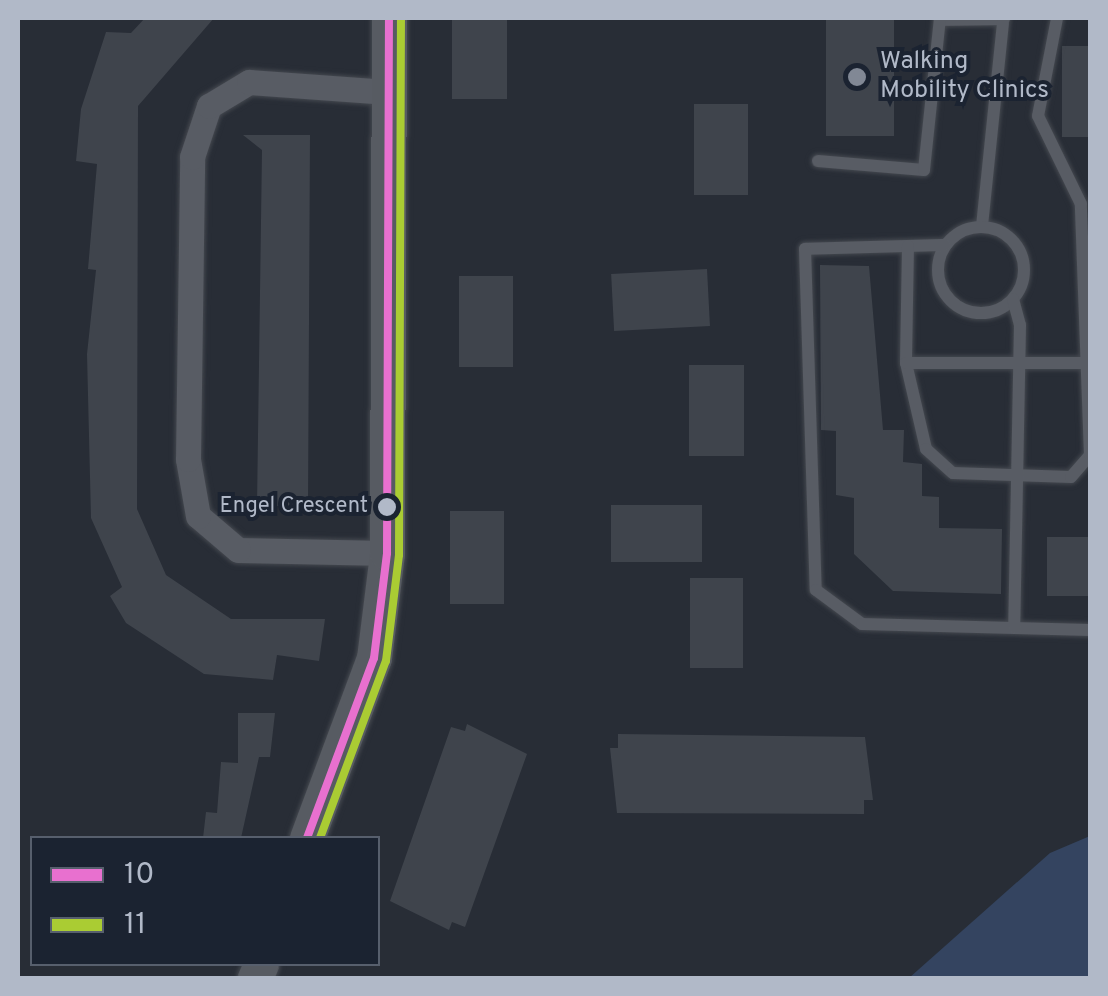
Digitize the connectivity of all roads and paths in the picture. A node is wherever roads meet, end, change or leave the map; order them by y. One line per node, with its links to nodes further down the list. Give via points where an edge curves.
1 (388, 18): 5 (street)
2 (1058, 18): 13 (lane, via 1038,116 1081,204)
3 (940, 19): 4 (lane); 6 (lane, via 924,170)
4 (1004, 20): 7 (lane)
5 (388, 92): 15 (street); 15 (street, via 249,82 209,106 192,157 188,459 198,516 238,550)
6 (818, 161)
7 (982, 226): 9 (lane); 10 (lane, via 1018,246 1024,273)
8 (908, 246): 9 (lane); 11 (lane); 16 (lane, via 804,249 816,590 862,624)
9 (946, 246): 10 (lane, via 938,273 950,299 988,312)
10 (1013, 298): 12 (lane)
11 (906, 363): 12 (lane); 14 (lane, via 926,450 953,473)
12 (1020, 363): 13 (lane); 14 (lane)
13 (1090, 363): 14 (lane, via 1085,466 1071,477)
14 (1017, 475): 16 (lane)
15 (387, 553): 18 (street, via 374,658)
16 (1014, 628): 17 (lane)
17 (1090, 630)
18 (308, 836)

